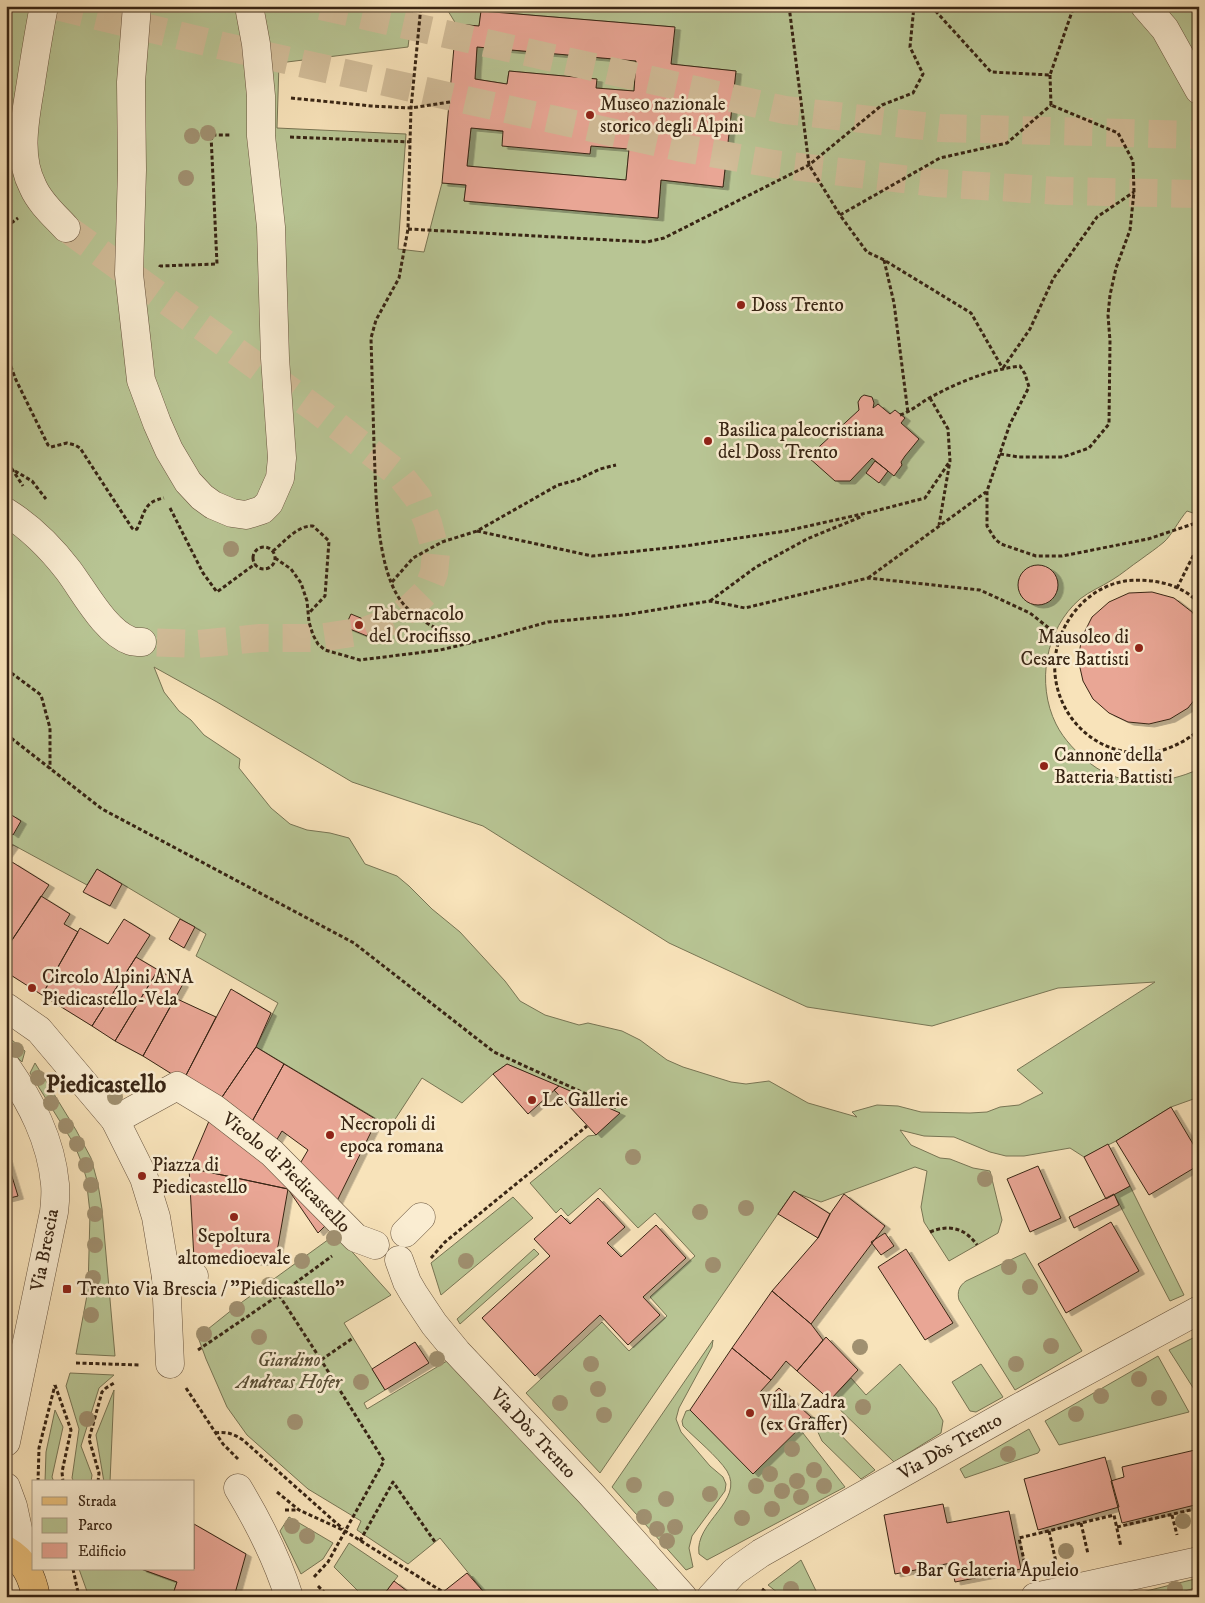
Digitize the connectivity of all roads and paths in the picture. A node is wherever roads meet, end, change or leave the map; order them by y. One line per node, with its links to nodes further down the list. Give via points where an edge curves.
1 (44, 6): 21 (street, via 23,144 32,187)
2 (137, 6): 16 (street, via 132,82 129,274 141,380 169,450 188,482 213,504 232,513 246,515 262,510 269,503 280,478 282,458 271,227)
3 (249, 6): 16 (street, via 261,96)
4 (421, 6): 15 (path)
5 (789, 6): 18 (path)
6 (914, 6): 18 (path, via 910,47 923,74 913,93 882,105)
7 (931, 6): 10 (path, via 991,72)
8 (1074, 6): 10 (path)
9 (1146, 6): 11 (street, via 1165,30)
10 (1050, 75): 14 (path)
11 (1199, 90)
12 (295, 98): 15 (path)
13 (450, 102): 15 (path)
14 (1051, 105): 19 (path, via 1118,133 1133,161); 20 (path, via 1007,143 940,158)
15 (412, 108): 17 (path)
16 (261, 136): 17 (path); 24 (path, via 211,135 217,264 160,266)
17 (410, 142): 22 (path)
18 (809, 165): 20 (path); 22 (path, via 664,238 647,242)
19 (1134, 192): 26 (path, via 1097,217 1053,279 1030,329); 30 (path, via 1130,230 1116,268 1108,315 1109,424 1089,448 1063,457)
20 (840, 215): 23 (path, via 867,252)
21 (66, 228)
22 (408, 229): 48 (path, via 399,278 376,320 371,338 375,491 382,550)
23 (884, 260): 26 (path, via 971,313); 28 (path, via 894,304)
24 (160, 275)
25 (6, 354): 35 (path, via 48,445 71,443 80,448 132,528 137,529 147,505)
26 (1003, 368): 27 (path, via 966,380); 30 (path, via 1020,366 1029,387 1010,424)
27 (930, 398): 28 (path); 31 (path, via 948,429)
28 (908, 412): 29 (path)
29 (900, 415)
30 (1000, 454): 34 (path)
31 (950, 461): 39 (path, via 925,498); 41 (path)
32 (616, 464): 42 (path, via 558,485)
33 (12, 469): 36 (path, via 32,481)
34 (987, 491): 40 (path, via 990,534 1001,544 1036,556 1062,556 1148,540); 41 (path)
35 (161, 498)
36 (46, 499)
37 (166, 500): 46 (path, via 203,573 217,592)
38 (6, 512): 54 (street, via 26,526 67,569 96,610 116,631 131,641)
39 (871, 512): 42 (path, via 786,531 592,556); 50 (path, via 807,539 756,567)
40 (1199, 522)
41 (939, 526): 47 (path)
42 (477, 531): 48 (path, via 442,542 413,558)
43 (1199, 544): 49 (path)
44 (273, 552): 45 (path); 46 (path, via 267,547 259,548 254,553); 52 (path, via 309,525 329,542 325,596)
45 (275, 558): 46 (path, via 267,568); 52 (path, via 292,569 301,583)
46 (255, 564)
47 (868, 578): 50 (path, via 745,608); 53 (path, via 980,590 1030,613)
48 (392, 582): 55 (path, via 401,601 420,620)
49 (1177, 588): 51 (path); 53 (path, via 1159,582 1117,582 1098,590 1081,603)
50 (710, 601): 55 (path, via 624,615 548,622)
51 (1199, 603)
52 (308, 613): 55 (path, via 318,644 325,650 360,660 440,650)
53 (1060, 637): 57 (path, via 1054,658 1061,702 1089,736 1108,747 1152,752 1174,747)
54 (142, 642)
55 (472, 642)
56 (6, 669): 59 (path, via 41,695 50,728)
57 (1199, 730)
58 (6, 734): 59 (path)
59 (50, 769): 62 (path, via 102,809 354,943 494,1052)
60 (6, 1007): 63 (street, via 39,1030)
61 (6, 1066): 82 (street, Via Brescia, via 29,1102 45,1136 55,1185 54,1212)
62 (617, 1108)
63 (115, 1120): 66 (street, Vicolo di Piedicastello, via 177,1086 215,1109 272,1153); 71 (street, via 144,1178 156,1218)
64 (587, 1126): 69 (path, via 445,1242)
65 (930, 1232): 67 (path, via 945,1227 958,1230)
66 (359, 1236): 72 (path)
67 (977, 1245)
68 (399, 1260): 113 (street, Via Dòs Trento, via 406,1282 457,1352)
69 (428, 1263)
70 (194, 1276): 71 (street)
71 (166, 1277): 78 (street)
72 (279, 1295): 75 (path); 76 (path)
73 (1199, 1310): 114 (street, Via Dòs Trento, via 761,1554 734,1572)
74 (353, 1338): 76 (path)
75 (202, 1348)
76 (321, 1360): 93 (path, via 384,1461)
77 (76, 1363): 79 (path)
78 (170, 1364): 81 (path)
79 (115, 1365)
80 (114, 1383): 86 (path, via 102,1392 89,1439)
81 (215, 1433): 83 (path); 93 (path, via 235,1435 243,1440)
82 (6, 1442)
83 (240, 1476): 111 (street)
84 (38, 1480): 85 (path, via 39,1448 55,1385 71,1430)
85 (63, 1480)
86 (98, 1480)
87 (6, 1487): 100 (street, via 13,1506)
88 (275, 1491): 93 (path, via 299,1510)
89 (1199, 1508): 90 (path)
90 (1172, 1515): 92 (path); 95 (path)
91 (1081, 1523): 92 (path, via 1114,1515); 94 (path); 99 (path)
92 (1117, 1527): 98 (path)
93 (345, 1531): 96 (path); 105 (path, via 328,1562)
94 (1049, 1531): 102 (path); 103 (path, via 1019,1538)
95 (1177, 1535)
96 (360, 1541): 97 (path, via 392,1482); 108 (path)
97 (434, 1542)
98 (1121, 1548)
99 (1088, 1555)
100 (16, 1558): 109 (main road, via 32,1580)
101 (1199, 1561): 116 (street)
102 (1056, 1562)
103 (1026, 1569)
104 (73, 1570): 110 (path)
105 (311, 1580)
106 (755, 1585): 115 (path)
107 (317, 1586): 112 (path)
108 (443, 1592)
109 (36, 1597)
110 (79, 1597)
111 (289, 1597)
112 (329, 1597)
113 (683, 1597)
114 (711, 1597)
115 (772, 1597)
116 (1035, 1597)

